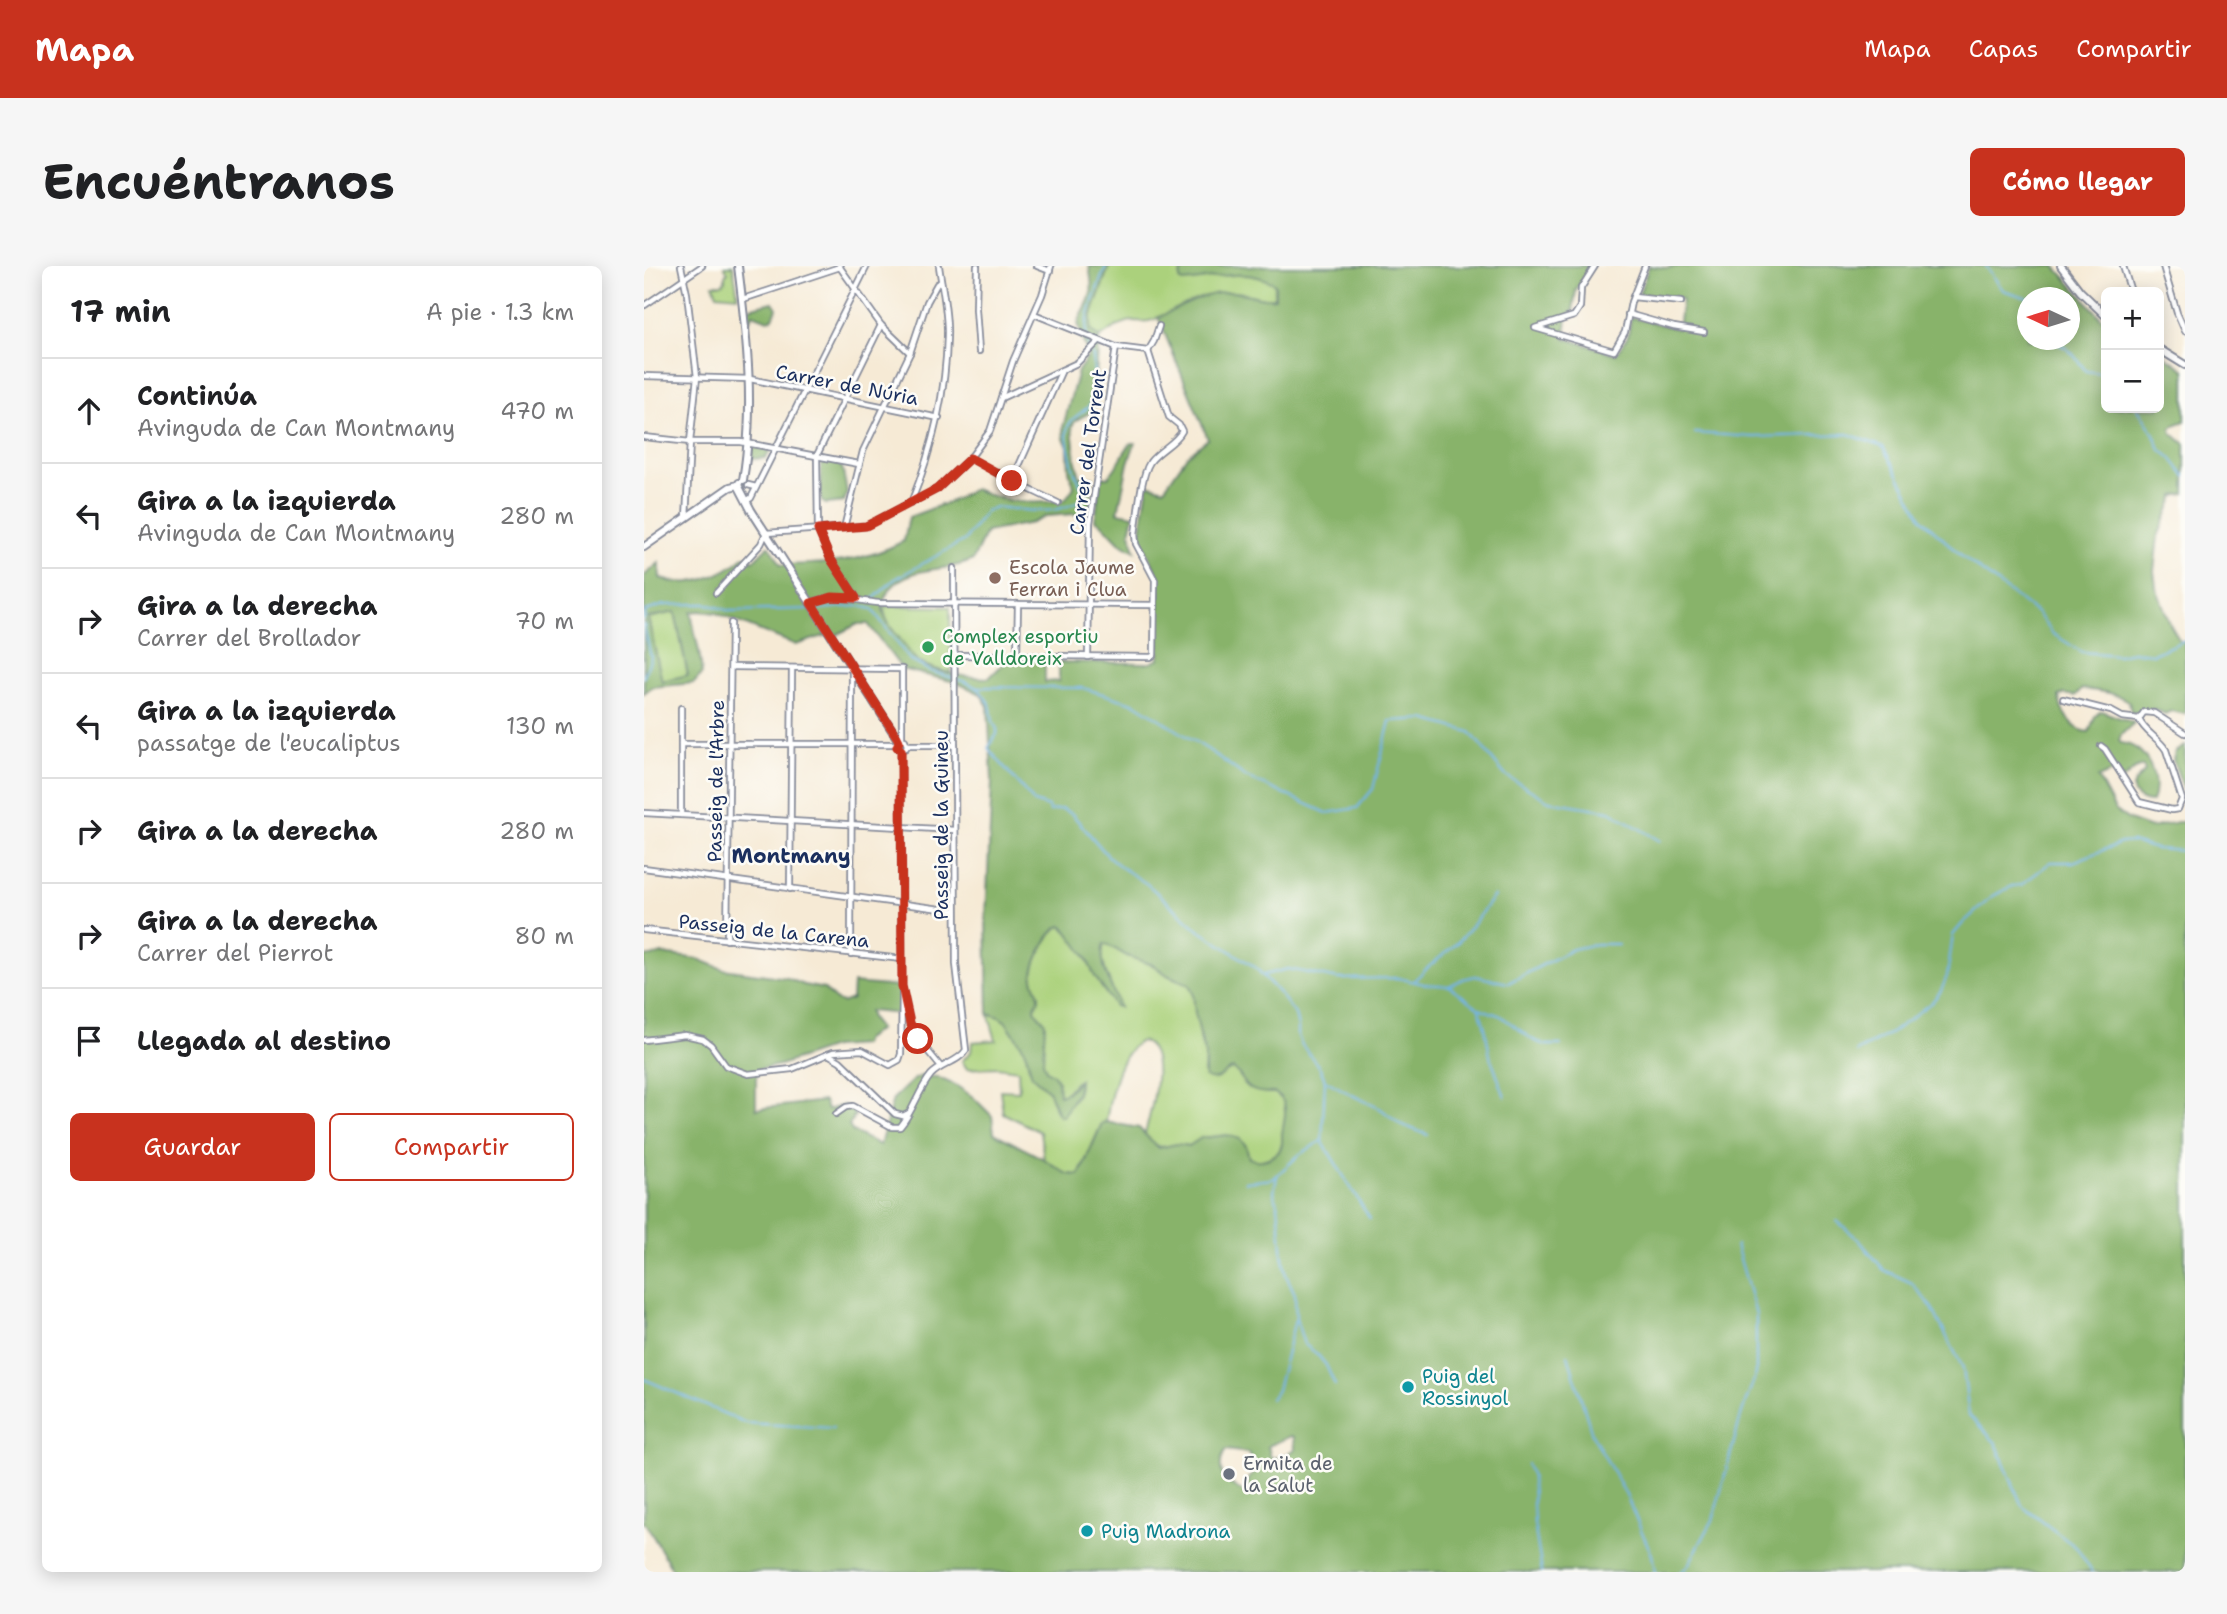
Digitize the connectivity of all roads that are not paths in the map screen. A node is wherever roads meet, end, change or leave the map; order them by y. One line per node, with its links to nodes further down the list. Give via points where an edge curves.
1 (681, 266): 15 (street)
2 (702, 266): 15 (street)
3 (738, 266): 20 (street)
4 (867, 266): 18 (street)
5 (939, 266): 16 (street)
6 (977, 266): 33 (street)
7 (1038, 266): 14 (street)
8 (1595, 266): 25 (street, via 1581,288 1578,312 1535,328 1614,351 1625,332)
9 (1645, 266): 19 (street)
10 (2061, 266): 23 (street)
11 (2123, 266): 17 (street)
12 (2162, 266): 28 (street)
13 (839, 267): 18 (street); 20 (street)
14 (1050, 268): 24 (street)
15 (684, 279): 22 (street); 39 (street)
16 (941, 282): 35 (street, via 927,302); 45 (street, via 948,334)
17 (2129, 287)
18 (855, 291): 26 (street); 41 (street)
19 (1633, 297): 21 (street); 25 (street)
20 (743, 299): 40 (street)
21 (1681, 302)
22 (645, 305)
23 (2101, 311)
24 (1034, 314): 30 (street); 43 (street)
25 (1628, 314): 29 (street)
26 (881, 325): 35 (street); 42 (street)
27 (1159, 326): 34 (street)
28 (2185, 331)
29 (1704, 332)
30 (1099, 341): 31 (street); 37 (street, via 1077,363)
31 (1116, 347): 34 (street); 69 (street, Carrer del Torrent, via 1090,523)
32 (2161, 350): 36 (street)
33 (979, 351)
34 (1148, 351): 70 (street, via 1168,416 1182,431 1148,464 1135,534 1155,580)
35 (910, 353): 44 (street)
36 (2185, 365)
37 (1062, 370): 43 (street); 53 (street)
38 (644, 376): 39 (street, Carrer de Núria)
39 (697, 377): 40 (street, Carrer de Núria); 47 (street)
40 (750, 379): 41 (street, Carrer de Núria); 48 (street)
41 (805, 391): 42 (street, Carrer de Núria); 49 (street)
42 (844, 398): 44 (street, Carrer de Núria); 50 (street)
43 (1000, 398): 51 (street, via 990,431)
44 (883, 406): 45 (street, Carrer de Núria); 52 (street)
45 (939, 418): 58 (street)
46 (644, 437): 47 (street)
47 (690, 442): 48 (street); 59 (street)
48 (749, 443): 49 (street); 54 (street)
49 (776, 448): 50 (street); 55 (street)
50 (817, 455): 52 (street); 61 (street)
51 (970, 458): 53 (street); 58 (street, via 937,489)
52 (859, 464): 60 (street)
53 (1012, 481): 57 (street)
54 (743, 483): 55 (street); 56 (street, via 740,492); 59 (street)
55 (757, 487): 56 (street)
56 (746, 501): 62 (street)
57 (1058, 503)
58 (910, 504): 60 (street, via 866,526)
59 (686, 518): 63 (street)
60 (844, 528): 61 (street)
61 (818, 530): 62 (street); 66 (street)
62 (766, 533): 65 (street); 71 (street)
63 (644, 547)
64 (954, 568): 67 (street, Passeig de la Guineu)
65 (716, 593)
66 (856, 598): 67 (street, via 879,603); 71 (street, via 832,597)
67 (954, 604): 68 (street); 73 (street, Passeig de la Guineu)
68 (1018, 604): 69 (street); 74 (street)
69 (1088, 604): 70 (street); 75 (street, Carrer del Torrent)
70 (1155, 605): 75 (street, via 1154,655)
71 (813, 606): 77 (street)
72 (731, 623): 76 (street, Passeig de l'Arbre)
73 (955, 655): 74 (street); 89 (street, Passeig de la Guineu)
74 (1017, 656): 75 (street)
75 (1088, 657)
76 (731, 667): 78 (street); 85 (street, Passeig de l'Arbre)
77 (852, 667): 78 (street); 83 (street); 83 (street, via 902,669); 87 (street)
78 (792, 668): 86 (street)
79 (2063, 699): 81 (street)
80 (681, 708): 84 (street)
81 (2139, 719): 82 (street, via 2144,712 2151,712); 90 (street, via 2166,750 2182,799 2178,808 2139,803)
82 (2185, 733)
83 (899, 742): 87 (street); 88 (street, via 905,740); 91 (street)
84 (681, 744): 85 (street); 93 (street)
85 (730, 744): 86 (street); 94 (street, Passeig de l'Arbre)
86 (791, 744): 87 (street); 95 (street)
87 (852, 744): 96 (street)
88 (907, 745): 89 (street); 91 (street)
89 (955, 745): 98 (street, Passeig de la Guineu)
90 (2101, 746)
91 (901, 750): 97 (street)
92 (644, 813): 93 (street)
93 (681, 815): 94 (street)
94 (730, 817): 95 (street); 100 (street, Passeig de l'Arbre)
95 (791, 821): 96 (street); 101 (street)
96 (852, 824): 97 (street); 102 (street)
97 (901, 827): 98 (street); 103 (street)
98 (956, 830): 104 (street, Passeig de la Guineu)
99 (644, 868): 100 (street)
100 (729, 880): 101 (street); 106 (street, Passeig de l'Arbre)
101 (790, 889): 102 (street)
102 (852, 897): 103 (street); 107 (street)
103 (901, 903): 104 (street); 108 (street)
104 (956, 911): 112 (street, Passeig de la Guineu, via 956,964 966,1050)
105 (644, 930): 106 (street, Passeig de la Carena)
106 (727, 940): 107 (street, Passeig de la Carena)
107 (851, 954): 108 (street, Passeig de la Carena)
108 (902, 959): 109 (street)
109 (902, 986): 111 (street, via 898,1060 885,1064 862,1050); 112 (street, via 910,1023)
110 (644, 1040): 111 (street, via 685,1035 703,1039 726,1066 748,1073 798,1067)
111 (828, 1054): 113 (street, via 840,1060 895,1114)
112 (940, 1066): 113 (street)
113 (909, 1113): 114 (street, via 897,1128 853,1106)
114 (835, 1114)

